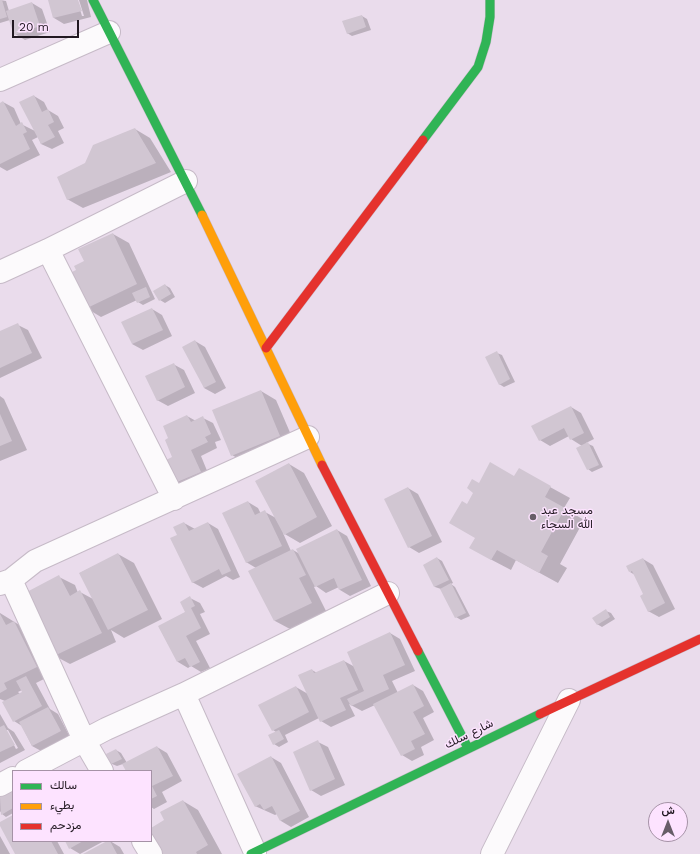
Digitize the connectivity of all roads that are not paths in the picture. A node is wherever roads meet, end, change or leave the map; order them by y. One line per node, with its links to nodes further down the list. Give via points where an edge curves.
1 (93, 0): 3 (street)
2 (490, 0): 8 (street, via 486,42 478,67)
3 (109, 32): 4 (street); 5 (street)
4 (0, 80)
5 (186, 181): 6 (street); 8 (street)
6 (48, 250): 7 (street); 10 (street)
7 (0, 272)
8 (266, 348): 9 (street)
9 (308, 437): 10 (street); 12 (street)
10 (174, 499): 11 (street, via 35,561)
11 (5, 582): 16 (street)
12 (388, 593): 14 (street); 17 (street)
13 (700, 639): 15 (street, شارع سلك)
14 (184, 694): 16 (street); 23 (street)
15 (569, 700): 17 (street, شارع سلك); 25 (street)
16 (84, 740): 18 (street); 19 (street)
17 (468, 748): 23 (street, شارع سلك)
18 (28, 770)
19 (101, 770)
20 (12, 779): 21 (street)
21 (0, 785)
22 (144, 842): 24 (street)
23 (253, 853)
24 (151, 854)
25 (492, 854)

